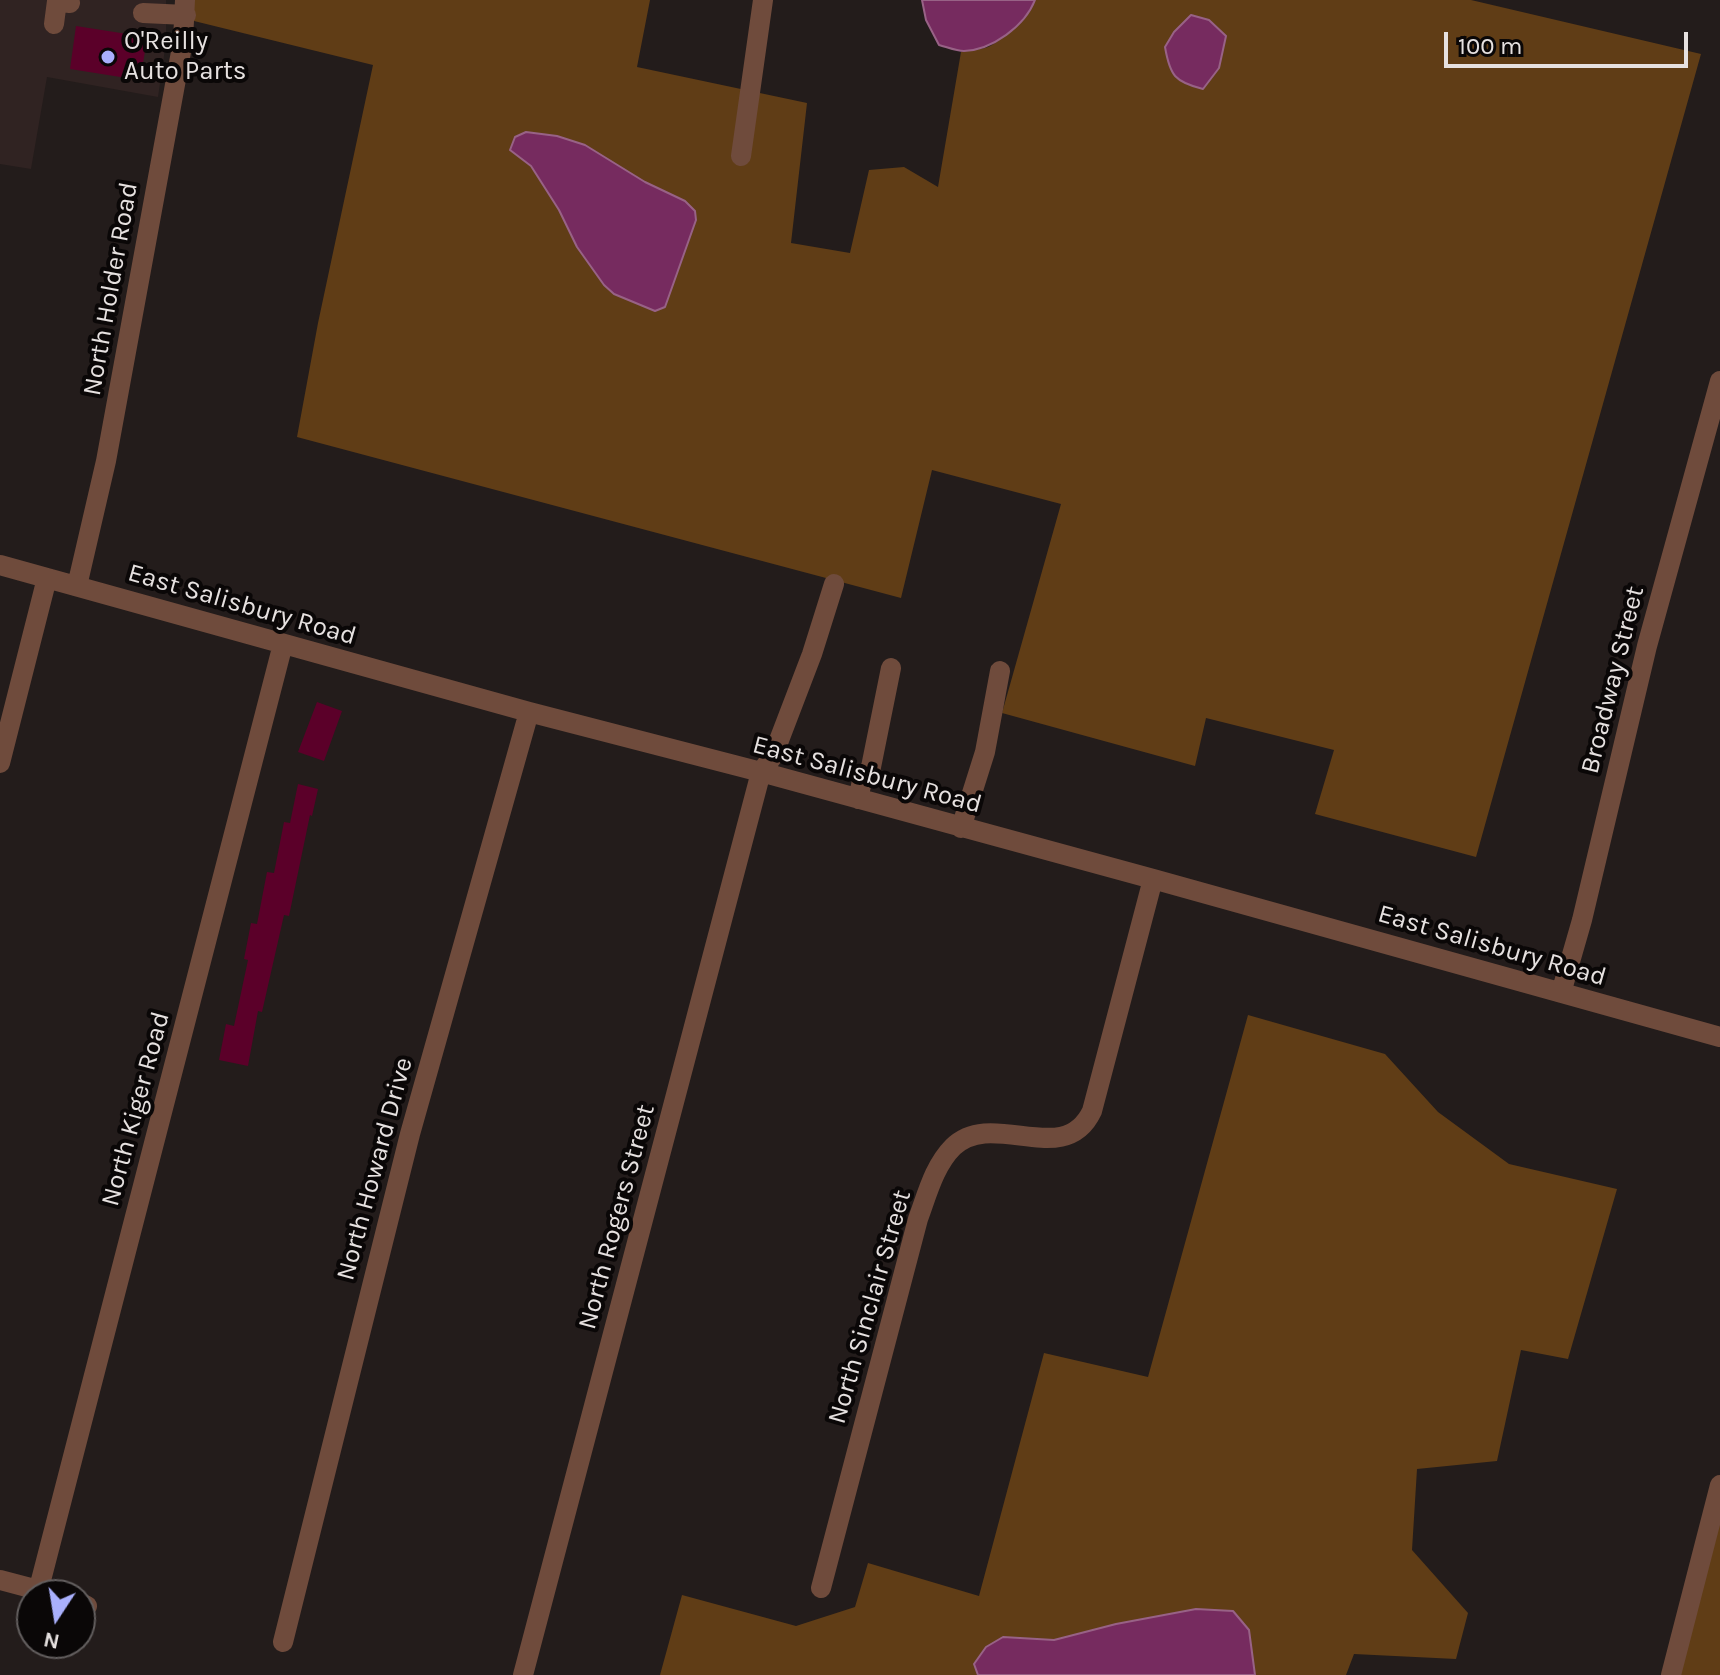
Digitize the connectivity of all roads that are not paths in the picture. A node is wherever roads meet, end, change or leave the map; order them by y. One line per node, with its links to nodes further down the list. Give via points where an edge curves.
1 (763, 0): 6 (street)
2 (61, 1): 5 (street)
3 (185, 7): 4 (street); 11 (street, North Holder Road, via 106,461)
4 (143, 13)
5 (54, 24)
6 (741, 156)
7 (1720, 381): 21 (street, Broadway Street, via 1647,646)
8 (0, 565): 9 (street, East Salisbury Road)
9 (47, 578): 11 (street, East Salisbury Road); 16 (street)
10 (834, 584): 17 (street, North Rogers Street, via 807,669 773,756)
11 (77, 586): 12 (street, East Salisbury Road)
12 (283, 644): 15 (street, East Salisbury Road); 24 (street, North Kiger Road)
13 (891, 668): 18 (street, via 871,767)
14 (1000, 671): 19 (street, via 985,752)
15 (529, 712): 17 (street, East Salisbury Road); 26 (street, North Howard Drive, via 410,1134)
16 (0, 763)
17 (761, 772): 18 (street, East Salisbury Road); 27 (street, North Rogers Street)
18 (858, 799): 19 (street, East Salisbury Road)
19 (961, 828): 20 (street, East Salisbury Road)
20 (1153, 879): 21 (street, East Salisbury Road); 25 (street, North Sinclair Street, via 1087,1123 1058,1139 975,1135 954,1146 937,1169 918,1219)
21 (1561, 993): 22 (street, East Salisbury Road)
22 (1720, 1037)
23 (1720, 1485): 28 (street)
24 (51, 1579)
25 (821, 1588)
26 (283, 1642)
27 (523, 1675)
28 (1671, 1675)

